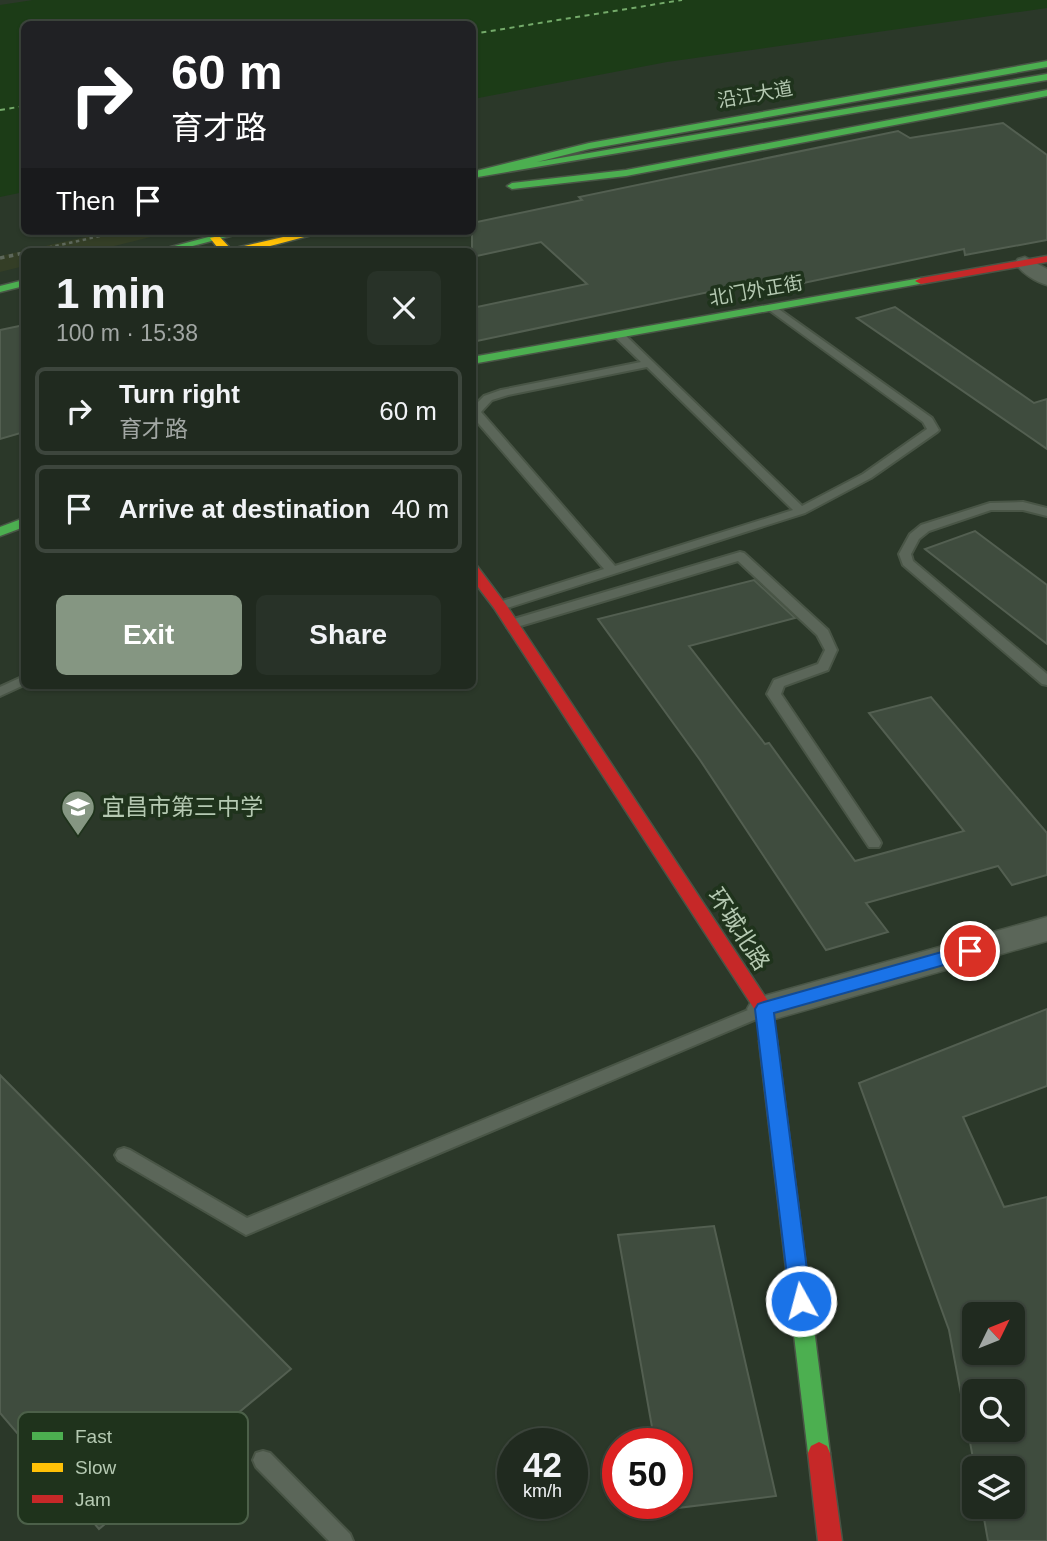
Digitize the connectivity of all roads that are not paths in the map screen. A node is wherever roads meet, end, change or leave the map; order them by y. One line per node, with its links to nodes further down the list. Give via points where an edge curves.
1 (1047, 64): 5 (main road, 沿江大道, via 617,141)
2 (1047, 77): 5 (main road)
3 (1047, 84): 7 (main road)
4 (1047, 93): 7 (main road, via 626,173)
5 (493, 170): 6 (main road, 沿江大道)
6 (476, 174)
7 (521, 184): 8 (main road)
8 (497, 190)
9 (227, 235): 11 (main road)
10 (304, 235): 14 (main road)
11 (215, 238): 12 (main road); 13 (main road)
12 (174, 248)
13 (226, 248)
14 (248, 248)
15 (1047, 260): 16 (main road, 北门外正街)
16 (1025, 263): 17 (street); 20 (main road, 北门外正街)
17 (1047, 279)
18 (21, 285): 19 (main road)
19 (0, 289)
20 (773, 308): 21 (main road, 北门外正街); 26 (lane, via 928,420 933,430 867,476)
21 (618, 335): 22 (main road, 北门外正街); 23 (lane)
22 (476, 360)
23 (648, 364): 24 (lane, via 505,393 488,398); 26 (lane)
24 (476, 411)
25 (476, 413): 30 (lane)
26 (802, 511): 30 (lane)
27 (1047, 512): 34 (lane, via 1023,506 990,507 925,528 905,554 907,562)
28 (21, 523): 29 (main road)
29 (0, 533)
30 (611, 569): 32 (lane)
31 (476, 574): 32 (main road, 环城北路)
32 (500, 607): 33 (main road, 环城北路)
33 (512, 624): 37 (lane, via 740,556 823,633 831,650 823,667 779,683 774,694); 39 (main road, 环城北路)
34 (1047, 681)
35 (21, 682): 36 (lane)
36 (0, 692)
37 (874, 843)
38 (1047, 929): 39 (street)
39 (764, 1009): 40 (lane, via 246,1227); 43 (main road, 环城北路)
40 (124, 1155)
41 (263, 1460): 42 (lane)
42 (343, 1541)
43 (830, 1541)

